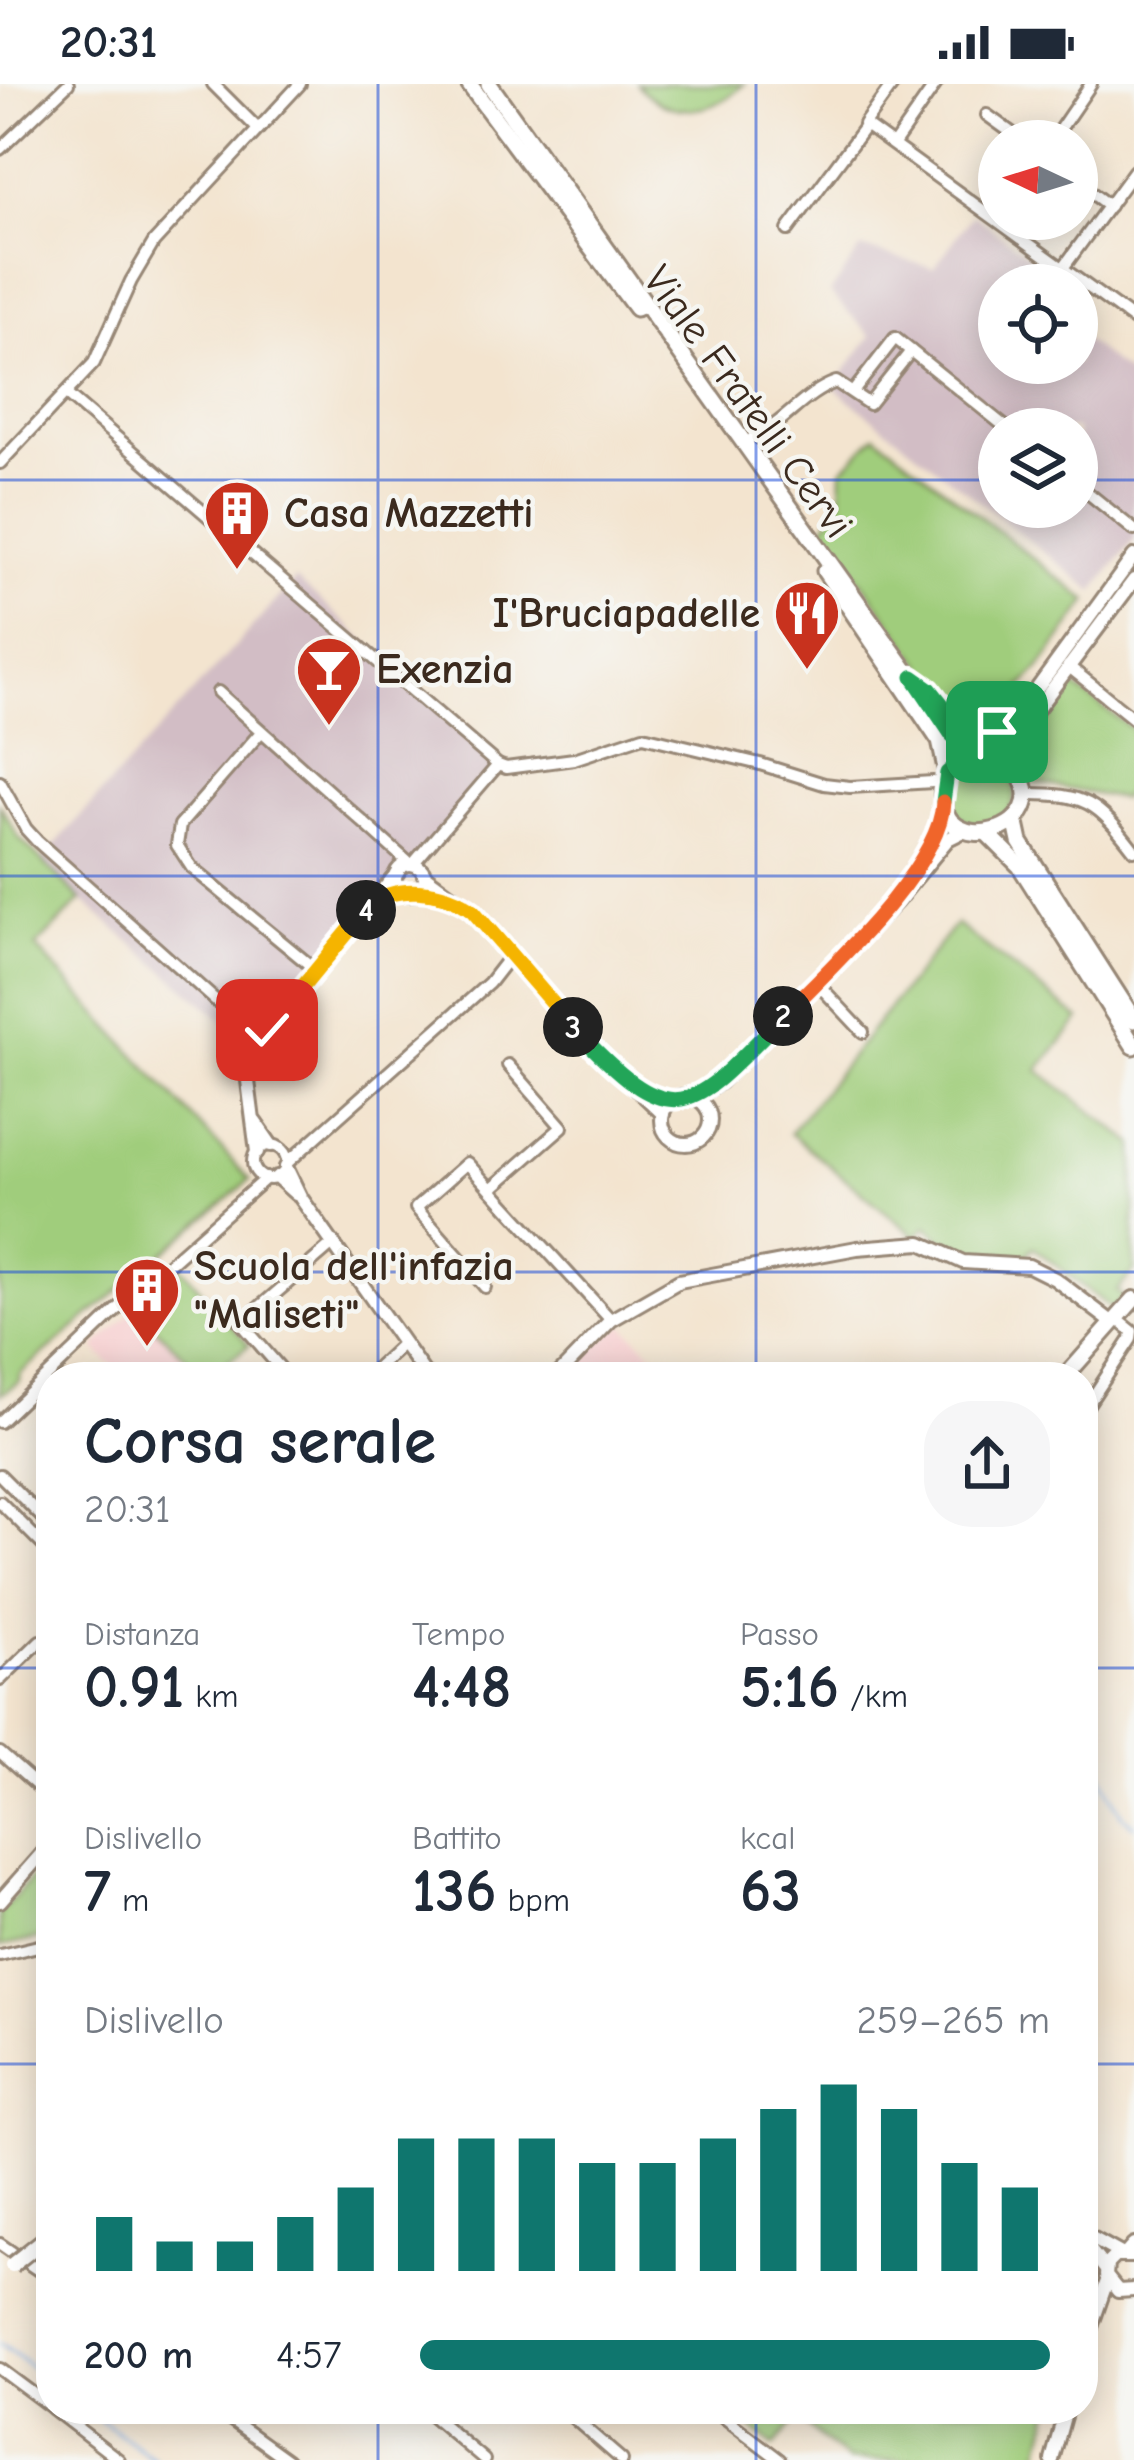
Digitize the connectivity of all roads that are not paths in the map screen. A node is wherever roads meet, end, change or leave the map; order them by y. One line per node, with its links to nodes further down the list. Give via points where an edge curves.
1 (67, 84): 15 (street)
2 (213, 84): 13 (street)
3 (300, 84): 13 (street)
4 (469, 84): 46 (main road, Viale Fratelli Cervi, via 811,550 940,741)
5 (489, 84): 37 (main road, Viale Fratelli Cervi)
6 (893, 84): 12 (street)
7 (936, 84): 14 (street)
8 (1091, 84): 11 (street)
9 (987, 115): 10 (street)
10 (994, 120)
11 (1066, 120)
12 (865, 125): 14 (street); 19 (street)
13 (258, 129): 26 (street, via 154,242 94,363)
14 (893, 144): 20 (street)
15 (0, 149)
16 (1134, 171): 18 (street)
17 (1098, 198): 18 (street)
18 (1109, 206): 21 (street)
19 (788, 230)
20 (1058, 264)
21 (1066, 264)
22 (1098, 294): 23 (street)
23 (1134, 320)
24 (911, 351): 25 (street, via 869,404); 25 (street, via 895,338); 27 (street)
25 (853, 392): 28 (street, via 836,382 823,387)
26 (66, 394): 30 (street); 45 (street)
27 (982, 408)
28 (753, 437)
29 (0, 442): 30 (street)
30 (11, 452): 31 (street)
31 (0, 463)
32 (1098, 501): 33 (street)
33 (1134, 530)
34 (1134, 556): 38 (street)
35 (1134, 580): 36 (street)
36 (1068, 666): 40 (street); 42 (street)
37 (913, 677): 38 (street, via 974,738 997,732); 43 (main road, Viale Fratelli Cervi, via 952,735)
38 (1039, 688): 42 (street)
39 (218, 692): 41 (street)
40 (1134, 719)
41 (261, 732): 54 (street); 60 (street, via 180,825 177,845 192,868)
42 (1010, 735): 43 (street); 44 (street)
43 (979, 753): 44 (main road, Viale Fratelli Cervi); 46 (main road)
44 (1011, 763): 48 (main road)
45 (498, 765): 46 (street, via 574,759 643,736 824,784); 54 (street)
46 (940, 777): 49 (main road, Viale Fratelli Cervi)
47 (0, 782): 64 (street, via 37,841)
48 (1024, 794): 50 (main road); 53 (street, via 1092,803)
49 (944, 804): 51 (main road); 58 (street, via 937,835)
50 (1015, 819): 52 (main road); 62 (main road, via 1020,842)
51 (966, 830): 52 (main road); 58 (street, via 948,839)
52 (988, 834): 65 (main road, via 1020,866)
53 (1134, 850)
54 (411, 866): 55 (street, via 424,884); 55 (street, via 396,881); 56 (street); 57 (street)
55 (411, 892): 56 (street); 57 (street)
56 (452, 897): 59 (street)
57 (372, 902): 60 (street)
58 (880, 916): 61 (street)
59 (511, 956): 68 (street); 73 (street)
60 (317, 970): 64 (street)
61 (816, 982): 63 (street); 67 (street)
62 (1134, 1019)
63 (862, 1033)
64 (260, 1040): 74 (street, via 248,1081 252,1116)
65 (1134, 1046)
66 (508, 1065): 76 (street, via 562,1127)
67 (719, 1082): 69 (street); 71 (street)
68 (647, 1096): 70 (street); 72 (street)
69 (695, 1098): 70 (street); 71 (street)
70 (672, 1101): 72 (street)
71 (707, 1108): 72 (street, via 707,1131 689,1144 668,1136)
72 (663, 1114)
73 (308, 1142): 74 (street); 75 (street)
74 (268, 1148): 75 (street, via 283,1151); 75 (street, via 254,1159)
75 (275, 1172): 77 (street); 83 (street)
76 (491, 1189): 78 (street, via 467,1163 416,1208); 80 (street)
77 (334, 1243): 82 (street); 84 (street, via 241,1323)
78 (485, 1287)
79 (1134, 1299): 81 (main road)
80 (611, 1320): 81 (street, via 698,1276 921,1243 963,1262 1042,1271); 87 (street)
81 (1115, 1321): 88 (main road); 90 (street, via 1132,1331 1131,1339)
82 (402, 1344): 85 (street); 86 (street)
83 (63, 1362)
84 (276, 1362)
85 (383, 1362)
86 (416, 1362)
87 (570, 1362)
88 (1078, 1362)
89 (36, 1387): 91 (street)
90 (1098, 1389)
91 (0, 1422)
92 (0, 1475): 94 (street)
93 (0, 1502): 95 (street)
94 (36, 1509)
95 (36, 1538)
96 (36, 1645): 97 (street)
97 (0, 1680)
98 (0, 1754): 99 (street)
99 (36, 1785)
100 (36, 1861): 101 (street)
101 (0, 1901)
102 (36, 1947): 103 (street)
103 (0, 1955)
104 (0, 2244): 109 (street)
105 (36, 2246): 110 (main road, bridge)
106 (1098, 2249): 107 (street)
107 (1129, 2253): 111 (street, via 1111,2260)
108 (1098, 2254): 111 (street)
109 (36, 2266)
110 (6, 2269)
111 (1110, 2281): 112 (street); 113 (street)
112 (1134, 2290)
113 (1098, 2311)
114 (0, 2369): 115 (street)
115 (36, 2396)
116 (73, 2424): 122 (street)
117 (237, 2424): 123 (street)
118 (442, 2424): 124 (street)
119 (733, 2424): 126 (street)
120 (1062, 2424): 127 (street)
121 (582, 2425): 125 (street)
122 (119, 2460)
123 (286, 2460)
124 (484, 2460)
125 (622, 2460)
126 (780, 2460)
127 (1052, 2460)

